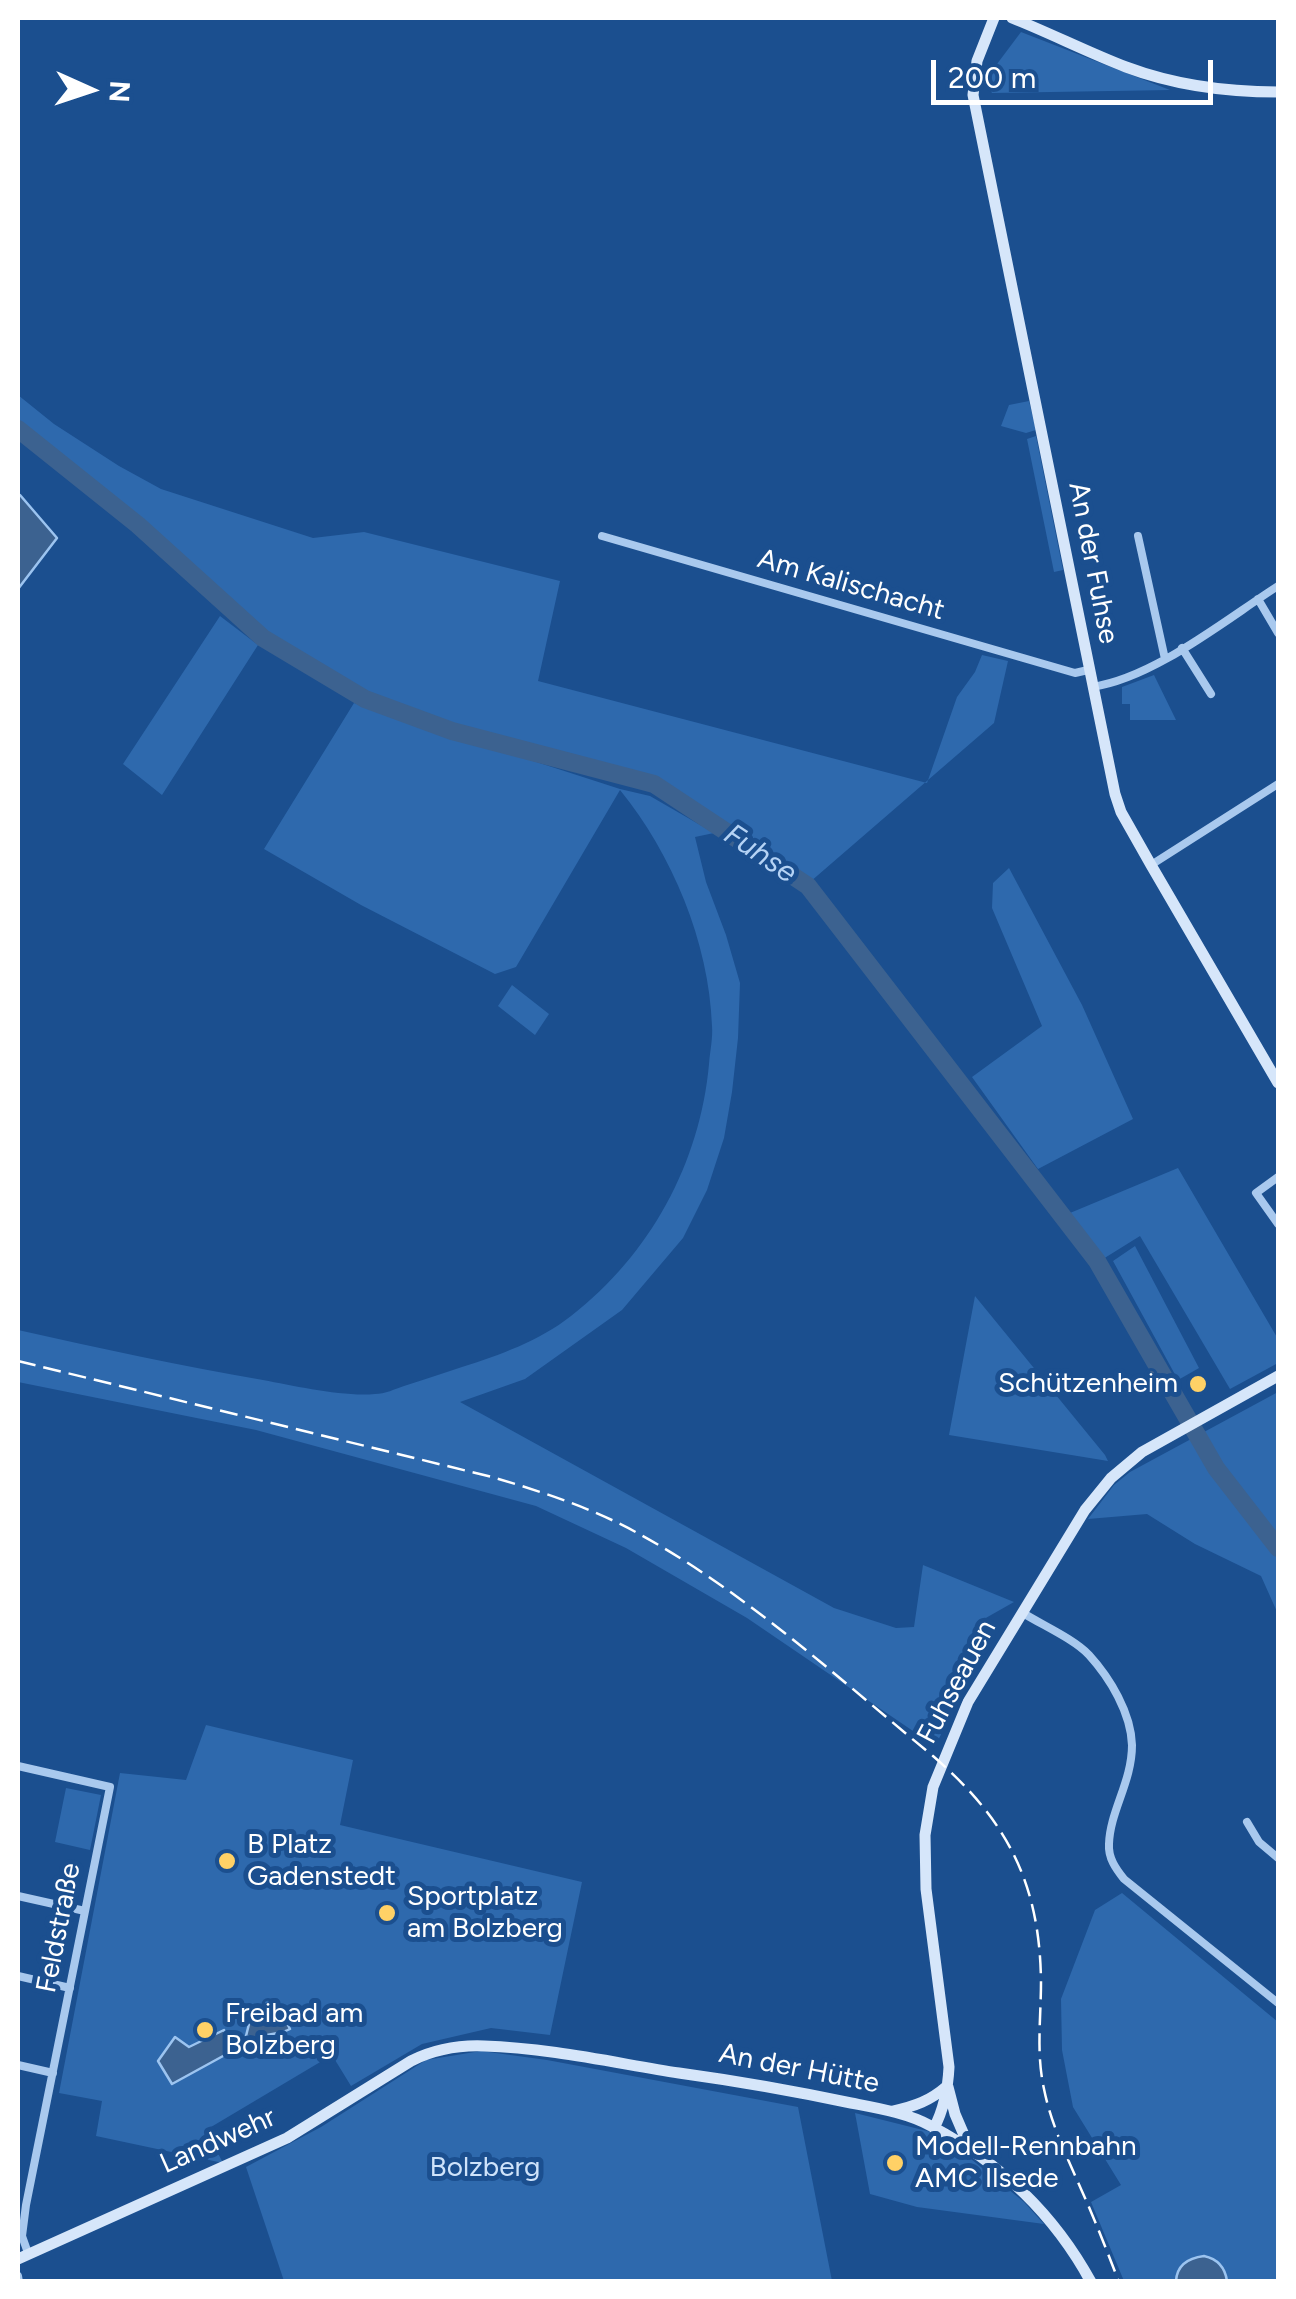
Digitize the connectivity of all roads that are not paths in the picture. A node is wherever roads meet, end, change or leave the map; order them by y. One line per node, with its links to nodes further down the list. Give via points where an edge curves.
1 (994, 18): 11 (street, An der Fuhse, via 973,95)
2 (1012, 18): 3 (street, via 1129,68 1198,86)
3 (1278, 92)
4 (602, 536): 11 (street, Am Kalischacht, via 1075,673)
5 (1138, 536): 10 (street)
6 (1278, 586): 7 (street)
7 (1258, 599): 8 (street); 9 (street)
8 (1278, 633)
9 (1182, 648): 10 (street); 13 (street)
10 (1165, 659): 12 (street)
11 (1088, 670): 12 (street, An der Fuhse)
12 (1092, 687): 15 (street, An der Fuhse, via 1115,794)
13 (1210, 694)
14 (1278, 784): 15 (street)
15 (1151, 866): 16 (street, An der Fuhse)
16 (1273, 1062): 17 (street, An der Fuhse)
17 (1278, 1083)
18 (1278, 1177): 19 (street, via 1256,1193)
19 (1278, 1224)
20 (1278, 1376): 21 (street, Fuhseauen, via 1126,1464 1085,1510)
21 (1023, 1613): 29 (street, via 1086,1652 1125,1716 1132,1747 1108,1846 1113,1866); 33 (street, Fuhseauen, via 968,1702 927,1814 924,1861)
22 (18, 1766): 26 (street, Feldstraße, via 110,1787)
23 (1247, 1822): 24 (street)
24 (1278, 1858)
25 (18, 1896): 26 (street)
26 (85, 1912): 28 (street, Feldstraße)
27 (18, 1976): 28 (street)
28 (70, 1988): 32 (street, Feldstraße)
29 (1278, 2003)
30 (430, 2052): 34 (street, An der Hütte, via 482,2046 544,2052); 38 (street, Landwehr, via 287,2138)
31 (18, 2065): 32 (street)
32 (53, 2073): 37 (street, Feldstraße)
33 (948, 2086): 34 (street, via 919,2106); 35 (street, Fuhseauen); 36 (street)
34 (888, 2112): 35 (street, An der Hütte)
35 (934, 2128): 36 (street, An der Hütte)
36 (970, 2149): 39 (street, An der Hütte, via 1026,2193)
37 (22, 2204): 38 (street, Feldstraße)
38 (23, 2256)
39 (1092, 2282)

